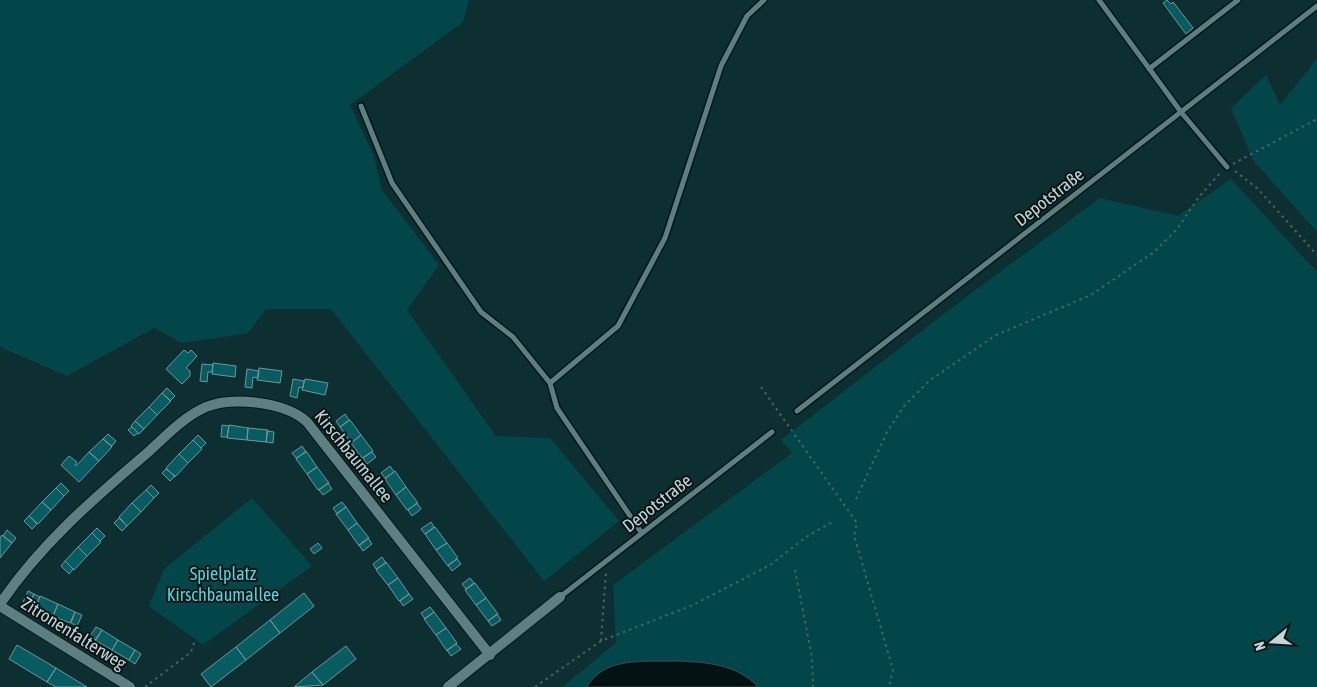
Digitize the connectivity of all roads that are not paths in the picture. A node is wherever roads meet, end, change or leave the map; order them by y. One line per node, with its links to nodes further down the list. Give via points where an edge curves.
1 (764, 0): 9 (lane, via 747,16 721,66 666,238 618,326)
2 (1100, 0): 5 (lane)
3 (1238, 0): 5 (lane)
4 (1317, 6): 7 (lane, Depotstraße)
5 (1149, 69): 7 (lane)
6 (361, 106): 9 (lane, via 392,183 481,312 512,337)
7 (1181, 112): 8 (lane); 10 (lane, Depotstraße)
8 (1227, 167)
9 (550, 383): 12 (lane, via 557,408)
10 (797, 411)
11 (772, 432): 12 (lane, Depotstraße)
12 (641, 532): 13 (lane, Depotstraße)
13 (560, 597): 15 (street)
14 (0, 605): 15 (street, Kirschbaumallee, via 66,523 188,417 215,404 242,402 286,408 307,422); 16 (street, Zitronenfalterweg)
15 (490, 655): 17 (street)
16 (130, 687)
17 (448, 687)

